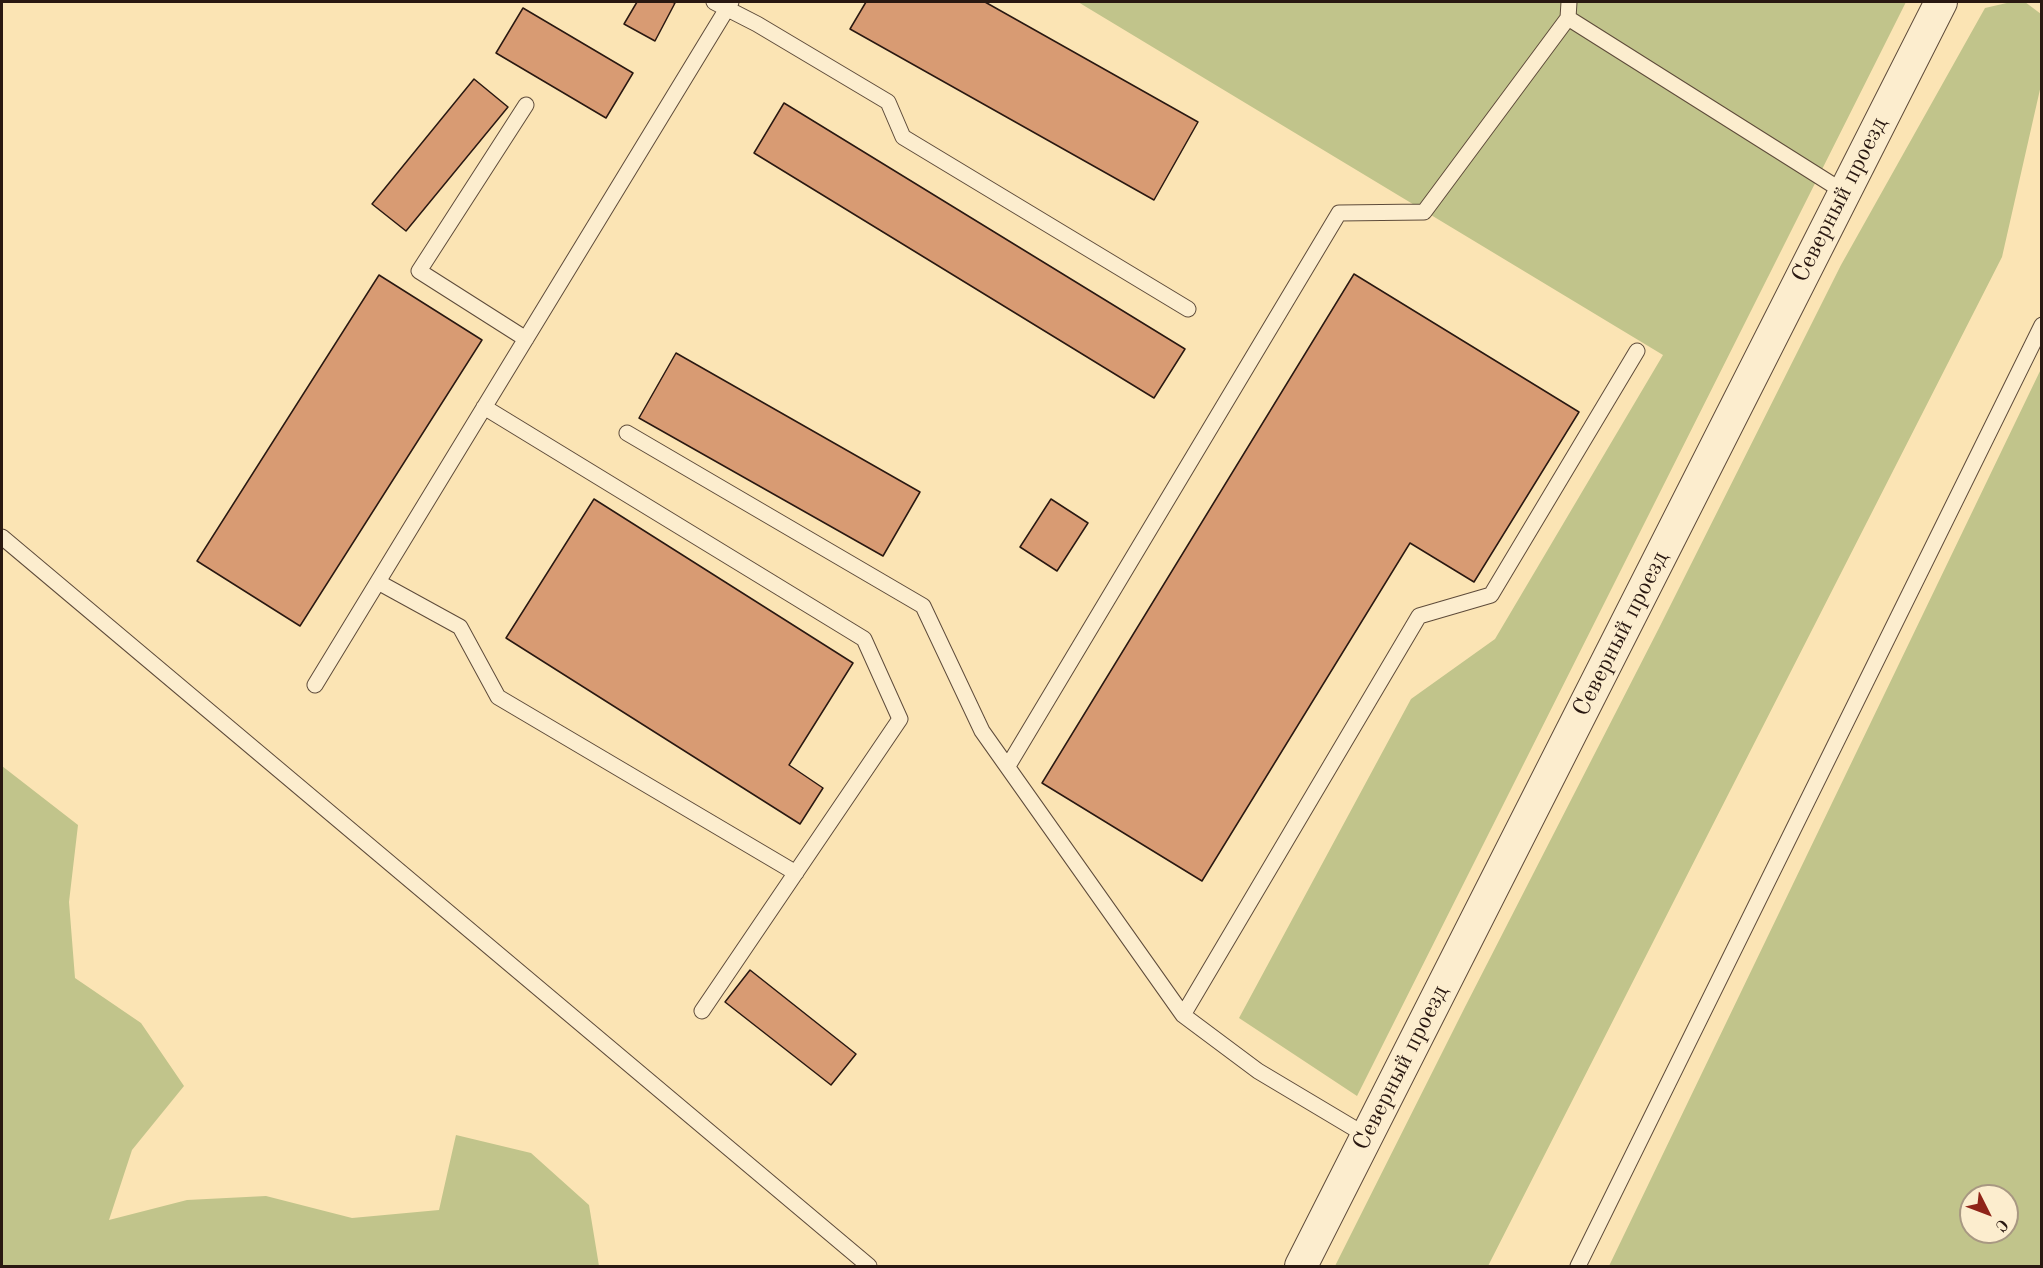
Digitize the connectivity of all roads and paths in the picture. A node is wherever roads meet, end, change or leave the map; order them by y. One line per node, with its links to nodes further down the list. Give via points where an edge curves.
1 (1569, 2): 4 (lane)
2 (1941, 2): 6 (street, Северный проезд)
3 (724, 4): 7 (lane, via 888,102 903,137); 9 (lane)
4 (1568, 18): 6 (lane); 16 (lane, via 1424,212 1339,213)
5 (525, 105): 9 (lane, via 419,271)
6 (1844, 192): 20 (street, Северный проезд)
7 (1188, 309)
8 (2042, 325): 23 (lane)
9 (526, 339): 11 (lane)
10 (1637, 351): 19 (lane, via 1491,595 1419,616)
11 (484, 407): 14 (lane); 17 (lane, via 864,639 900,719)
12 (627, 433): 16 (lane, via 923,606 982,730)
13 (2, 537): 21 (lane)
14 (378, 582): 15 (lane); 17 (lane, via 460,627 498,697)
15 (315, 686)
16 (1008, 766): 19 (lane)
17 (796, 873): 18 (lane)
18 (702, 1011)
19 (1183, 1015): 20 (lane, via 1258,1071)
20 (1367, 1136): 22 (street, Северный проезд)
21 (869, 1266)
22 (1300, 1266)
23 (1578, 1266)

